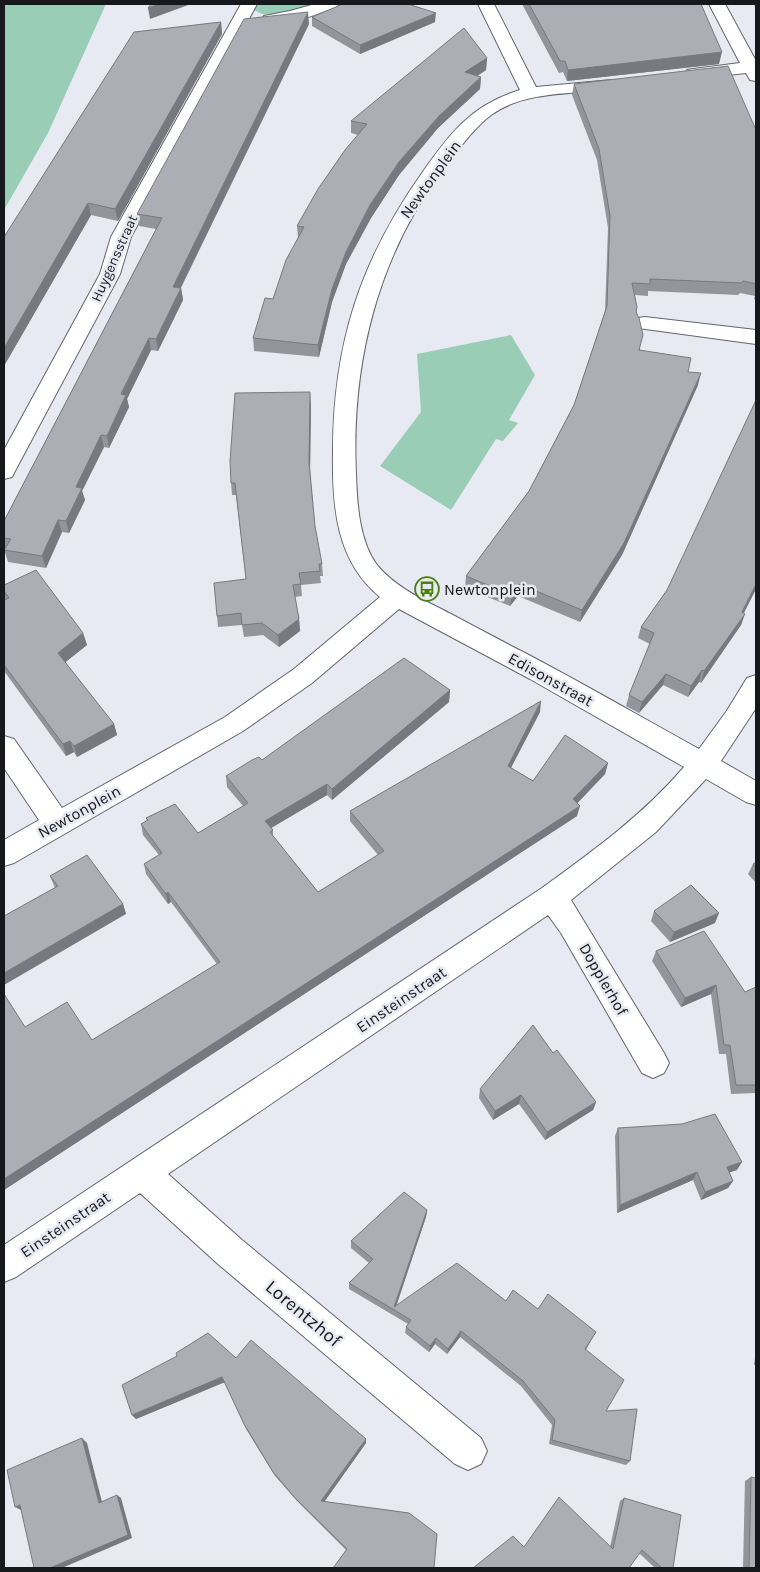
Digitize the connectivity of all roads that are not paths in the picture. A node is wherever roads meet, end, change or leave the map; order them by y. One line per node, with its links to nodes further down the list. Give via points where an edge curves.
1 (332, 4): 4 (street, Huygensstraat, via 292,16)
2 (486, 4): 8 (street)
3 (717, 4): 5 (street)
4 (245, 12): 11 (street, Huygensstraat, via 121,237 110,274)
5 (754, 71): 6 (street)
6 (675, 76)
7 (628, 83): 8 (street, Newtonplein)
8 (530, 94): 12 (street, Newtonplein, via 512,98 481,115 414,196 386,246 358,323 346,387 343,441 350,531 362,561 379,583)
9 (645, 323): 10 (street)
10 (756, 337)
11 (4, 471)
12 (397, 597): 15 (street, Edisonstraat); 17 (street, Newtonplein, via 303,676 234,724)
13 (756, 685): 15 (street, Einsteinstraat, via 737,719)
14 (4, 747): 17 (street)
15 (703, 763): 16 (street, Edisonstraat); 19 (street, Einsteinstraat, via 646,824)
16 (756, 794)
17 (57, 823): 18 (street, Newtonplein)
18 (4, 854)
19 (552, 897): 20 (street, Dopplerhof); 21 (street, Einsteinstraat)
20 (653, 1063)
21 (142, 1172): 22 (street, Einsteinstraat); 23 (street, Lorentzhof, via 230,1252)
22 (4, 1265)
23 (468, 1451)

